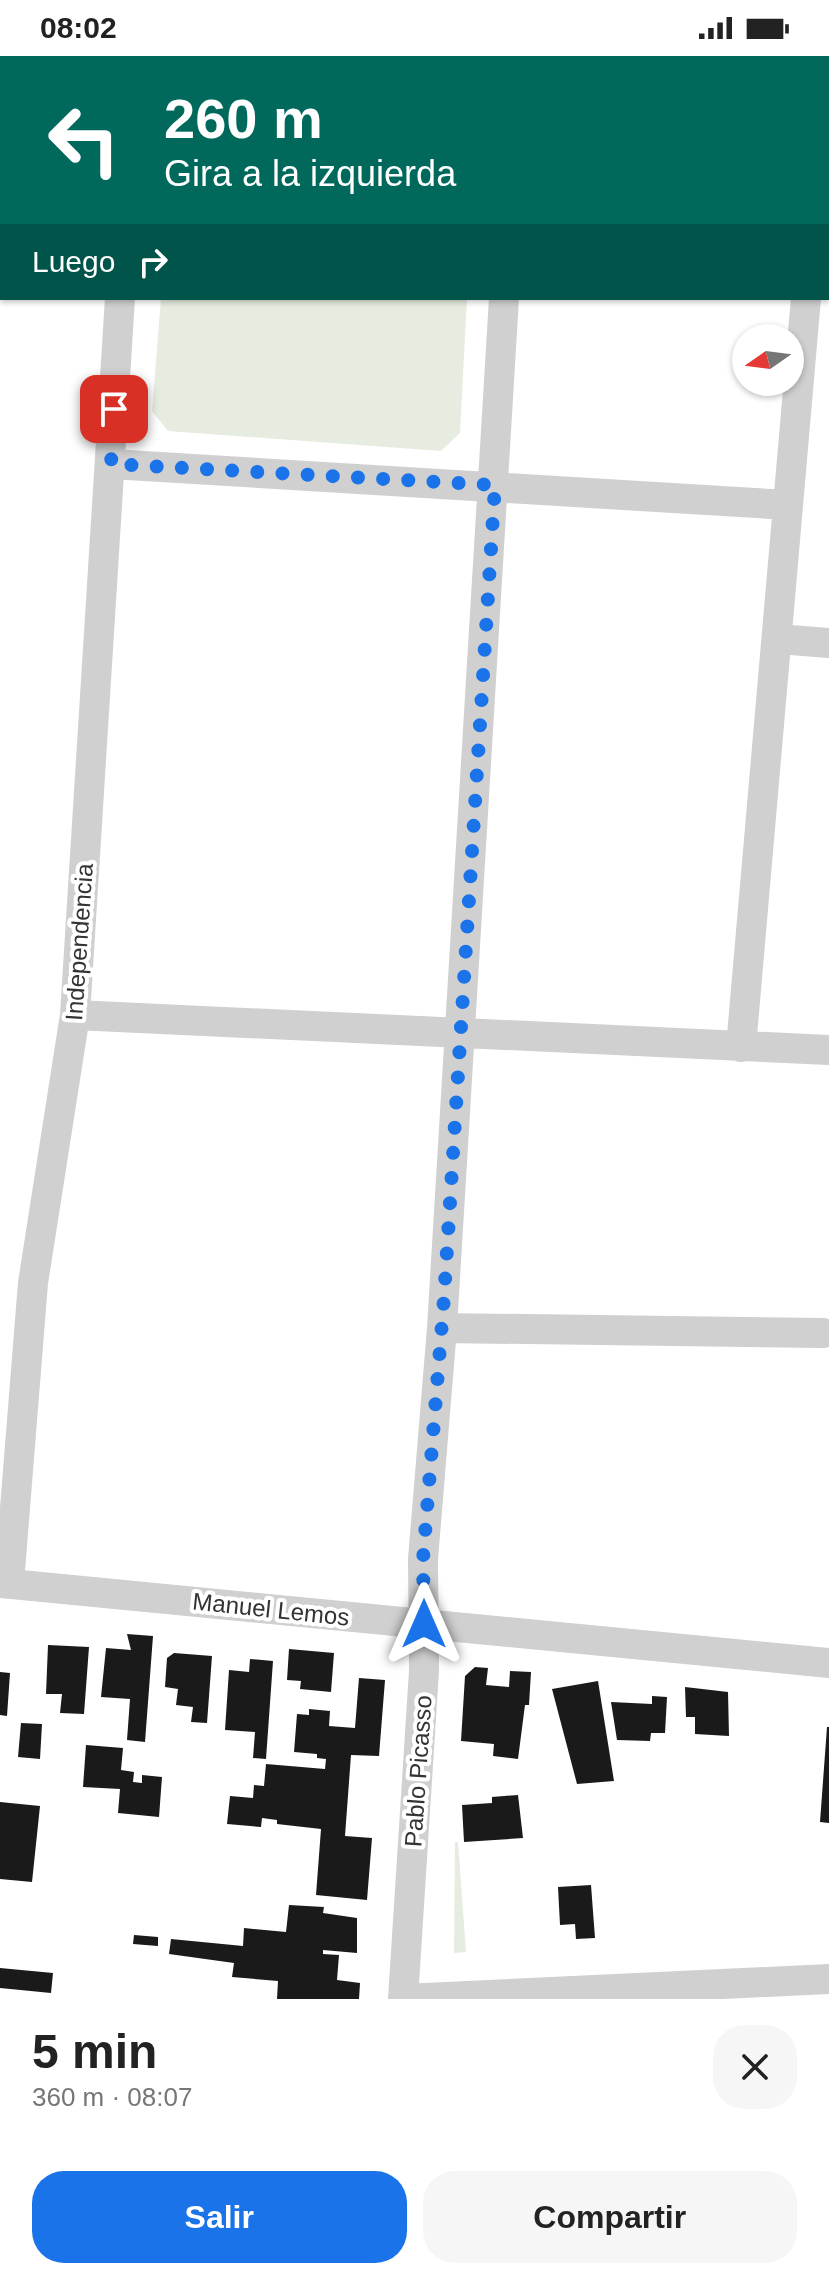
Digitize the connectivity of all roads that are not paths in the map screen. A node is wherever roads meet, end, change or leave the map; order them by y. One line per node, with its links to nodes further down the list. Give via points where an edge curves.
1 (120, 300): 4 (street, Independencia)
2 (504, 300): 5 (street, Pablo Picasso)
3 (806, 300): 6 (street)
4 (111, 464): 5 (street); 9 (street, Independencia)
5 (495, 485): 6 (street); 10 (street, Pablo Picasso)
6 (788, 505): 7 (street)
7 (779, 639): 8 (street); 11 (street)
8 (829, 643)
9 (75, 1015): 10 (street); 15 (street, Independencia, via 33,1283)
10 (460, 1033): 11 (street); 13 (street, Pablo Picasso)
11 (741, 1047): 12 (street)
12 (829, 1050)
13 (442, 1328): 14 (street); 16 (street, Pablo Picasso, via 423,1559)
14 (823, 1333)
15 (4, 1583): 16 (street, Manuel Lemos)
16 (424, 1624): 17 (street, Manuel Lemos); 19 (street, Pablo Picasso)
17 (829, 1663)
18 (829, 1979): 19 (street)
19 (403, 1999)

